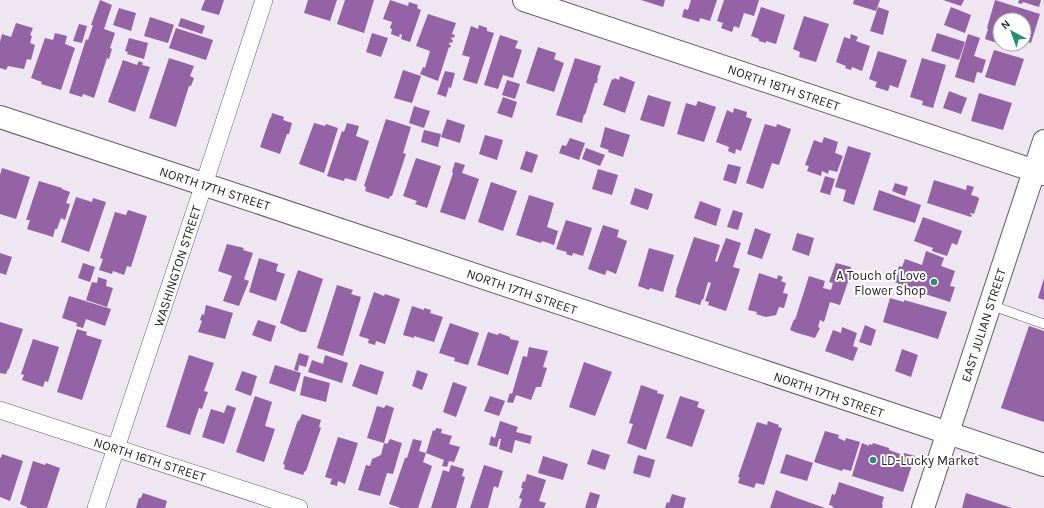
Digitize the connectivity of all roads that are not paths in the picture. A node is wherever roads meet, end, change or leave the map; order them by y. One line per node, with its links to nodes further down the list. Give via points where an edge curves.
1 (264, 0): 6 (street, WASHINGTON STREET)
2 (524, 0): 5 (main road, NORTH 18TH STREET)
3 (0, 117): 6 (main road, NORTH 17TH STREET)
4 (1044, 141): 5 (main road, EAST JULIAN STREET)
5 (1039, 173): 7 (main road, EAST JULIAN STREET)
6 (204, 184): 10 (main road, NORTH 17TH STREET); 11 (street, WASHINGTON STREET)
7 (990, 305): 8 (lane); 10 (main road, EAST JULIAN STREET)
8 (1044, 324)
9 (0, 410): 11 (street, NORTH 16TH STREET)
10 (947, 434): 12 (main road, NORTH 17TH STREET); 15 (main road, EAST JULIAN STREET)
11 (116, 448): 13 (street, WASHINGTON STREET); 14 (street, NORTH 16TH STREET)
12 (1044, 465)
13 (96, 508)
14 (299, 508)
15 (923, 508)

